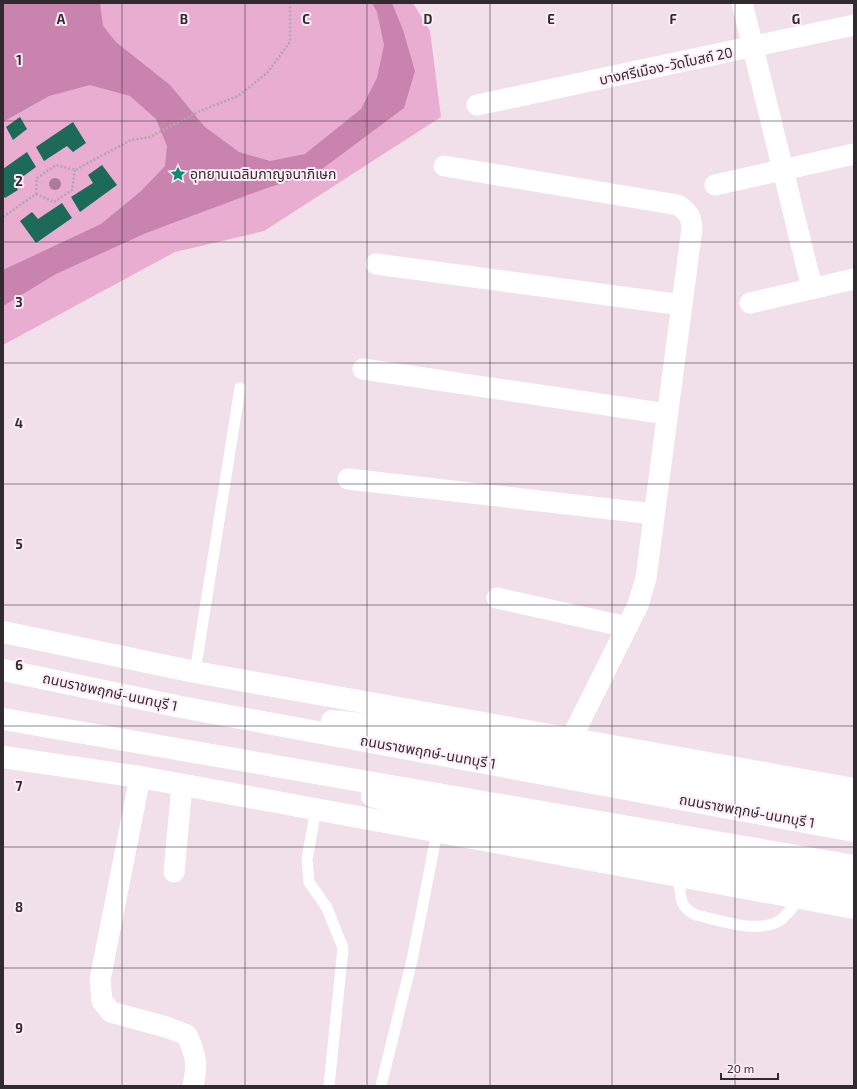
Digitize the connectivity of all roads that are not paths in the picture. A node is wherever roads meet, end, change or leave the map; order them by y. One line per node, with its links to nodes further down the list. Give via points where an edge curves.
1 (742, 3): 3 (street)
2 (854, 25): 3 (street, บางศรีเมือง-วัดโบสถ์ 20)
3 (753, 47): 4 (street, บางศรีเมือง-วัดโบสถ์ 20); 7 (street)
4 (477, 105)
5 (854, 154): 7 (street)
6 (444, 166): 13 (street, via 678,205 687,211 692,228)
7 (783, 169): 8 (street); 11 (street)
8 (715, 185)
9 (376, 264): 13 (street)
10 (854, 279): 11 (street)
11 (812, 288): 12 (street)
12 (750, 303)
13 (682, 305): 16 (street)
14 (362, 369): 16 (street)
15 (240, 388): 23 (lane)
16 (667, 414): 18 (street)
17 (348, 479): 18 (street)
18 (654, 514): 20 (street, via 646,578 638,605)
19 (497, 598): 20 (street)
20 (627, 627): 26 (street)
21 (3, 632): 23 (main road)
22 (3, 670): 24 (main road, ถนนราชพฤกษ์-นนทบุรี 1)
23 (195, 672): 26 (main road)
24 (181, 707): 33 (main road, via 412,729); 34 (main road, ถนนราชพฤกษ์-นนทบุรี 1)
25 (3, 719): 27 (main road)
26 (571, 739): 31 (main road)
27 (176, 749): 36 (main road); 39 (main road, via 427,810)
28 (3, 757): 29 (main road)
29 (140, 777): 30 (main road); 42 (street, via 100,980 102,1001 111,1012 166,1027 187,1036 195,1054 196,1073)
30 (182, 785): 32 (main road); 37 (street)
31 (854, 789)
32 (316, 809): 35 (main road); 43 (lane, via 307,859 309,882 327,908 343,948)
33 (854, 809)
34 (854, 831)
35 (437, 832): 38 (main road); 44 (lane, via 412,960)
36 (854, 866)
37 (174, 872)
38 (679, 876): 40 (main road); 40 (lane, via 682,904 688,911 750,927 779,921)
39 (854, 886)
40 (800, 898): 41 (main road)
41 (854, 908)
42 (193, 1086)
43 (329, 1086)
44 (381, 1086)

